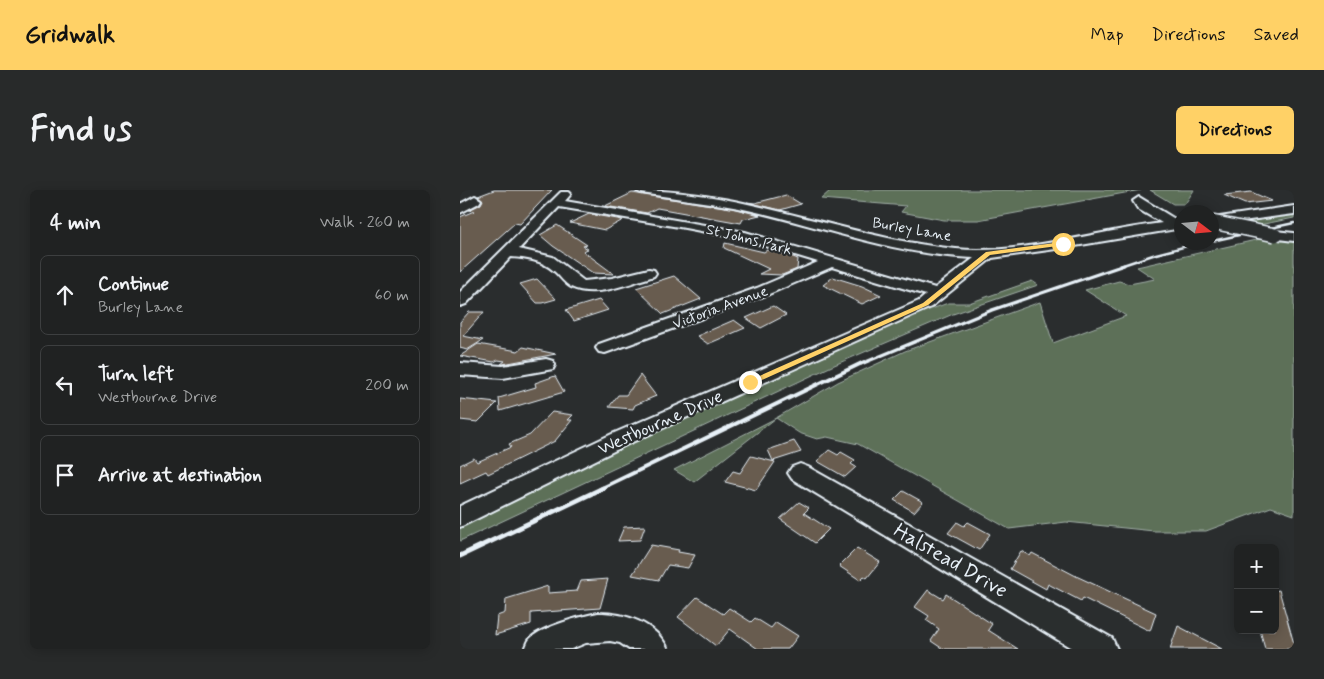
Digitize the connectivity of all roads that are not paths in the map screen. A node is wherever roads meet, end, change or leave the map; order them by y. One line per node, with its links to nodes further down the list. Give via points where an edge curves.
1 (569, 190): 7 (street)
2 (641, 190): 4 (street, Burley Lane)
3 (710, 190): 4 (street)
4 (698, 199): 16 (street, Burley Lane, via 740,205 909,247 957,254)
5 (475, 200): 8 (street)
6 (1139, 201): 11 (street, via 1142,206)
7 (554, 203): 15 (street); 17 (street, St Johns Park, via 729,232)
8 (460, 209)
9 (1294, 210): 10 (street)
10 (1219, 221)
11 (1174, 222)
12 (1219, 223): 14 (street, bridge)
13 (1174, 225): 16 (street, Burley Lane)
14 (1294, 237)
15 (508, 253): 18 (street, via 546,260 558,266 577,284 597,285); 20 (street)
16 (988, 254): 19 (street, Westbourne Drive)
17 (833, 261): 19 (street, St Johns Park); 21 (street, Victoria Avenue, via 763,291)
18 (648, 273)
19 (939, 294): 25 (street, Westbourne Drive, via 917,308 620,439)
20 (460, 302)
21 (605, 348)
22 (546, 365): 23 (street, via 503,372)
23 (460, 369)
24 (800, 473): 28 (street, Halstead Drive)
25 (460, 517)
26 (542, 649): 27 (street, via 583,629 612,628 633,633)
27 (652, 649)
28 (1101, 649)

